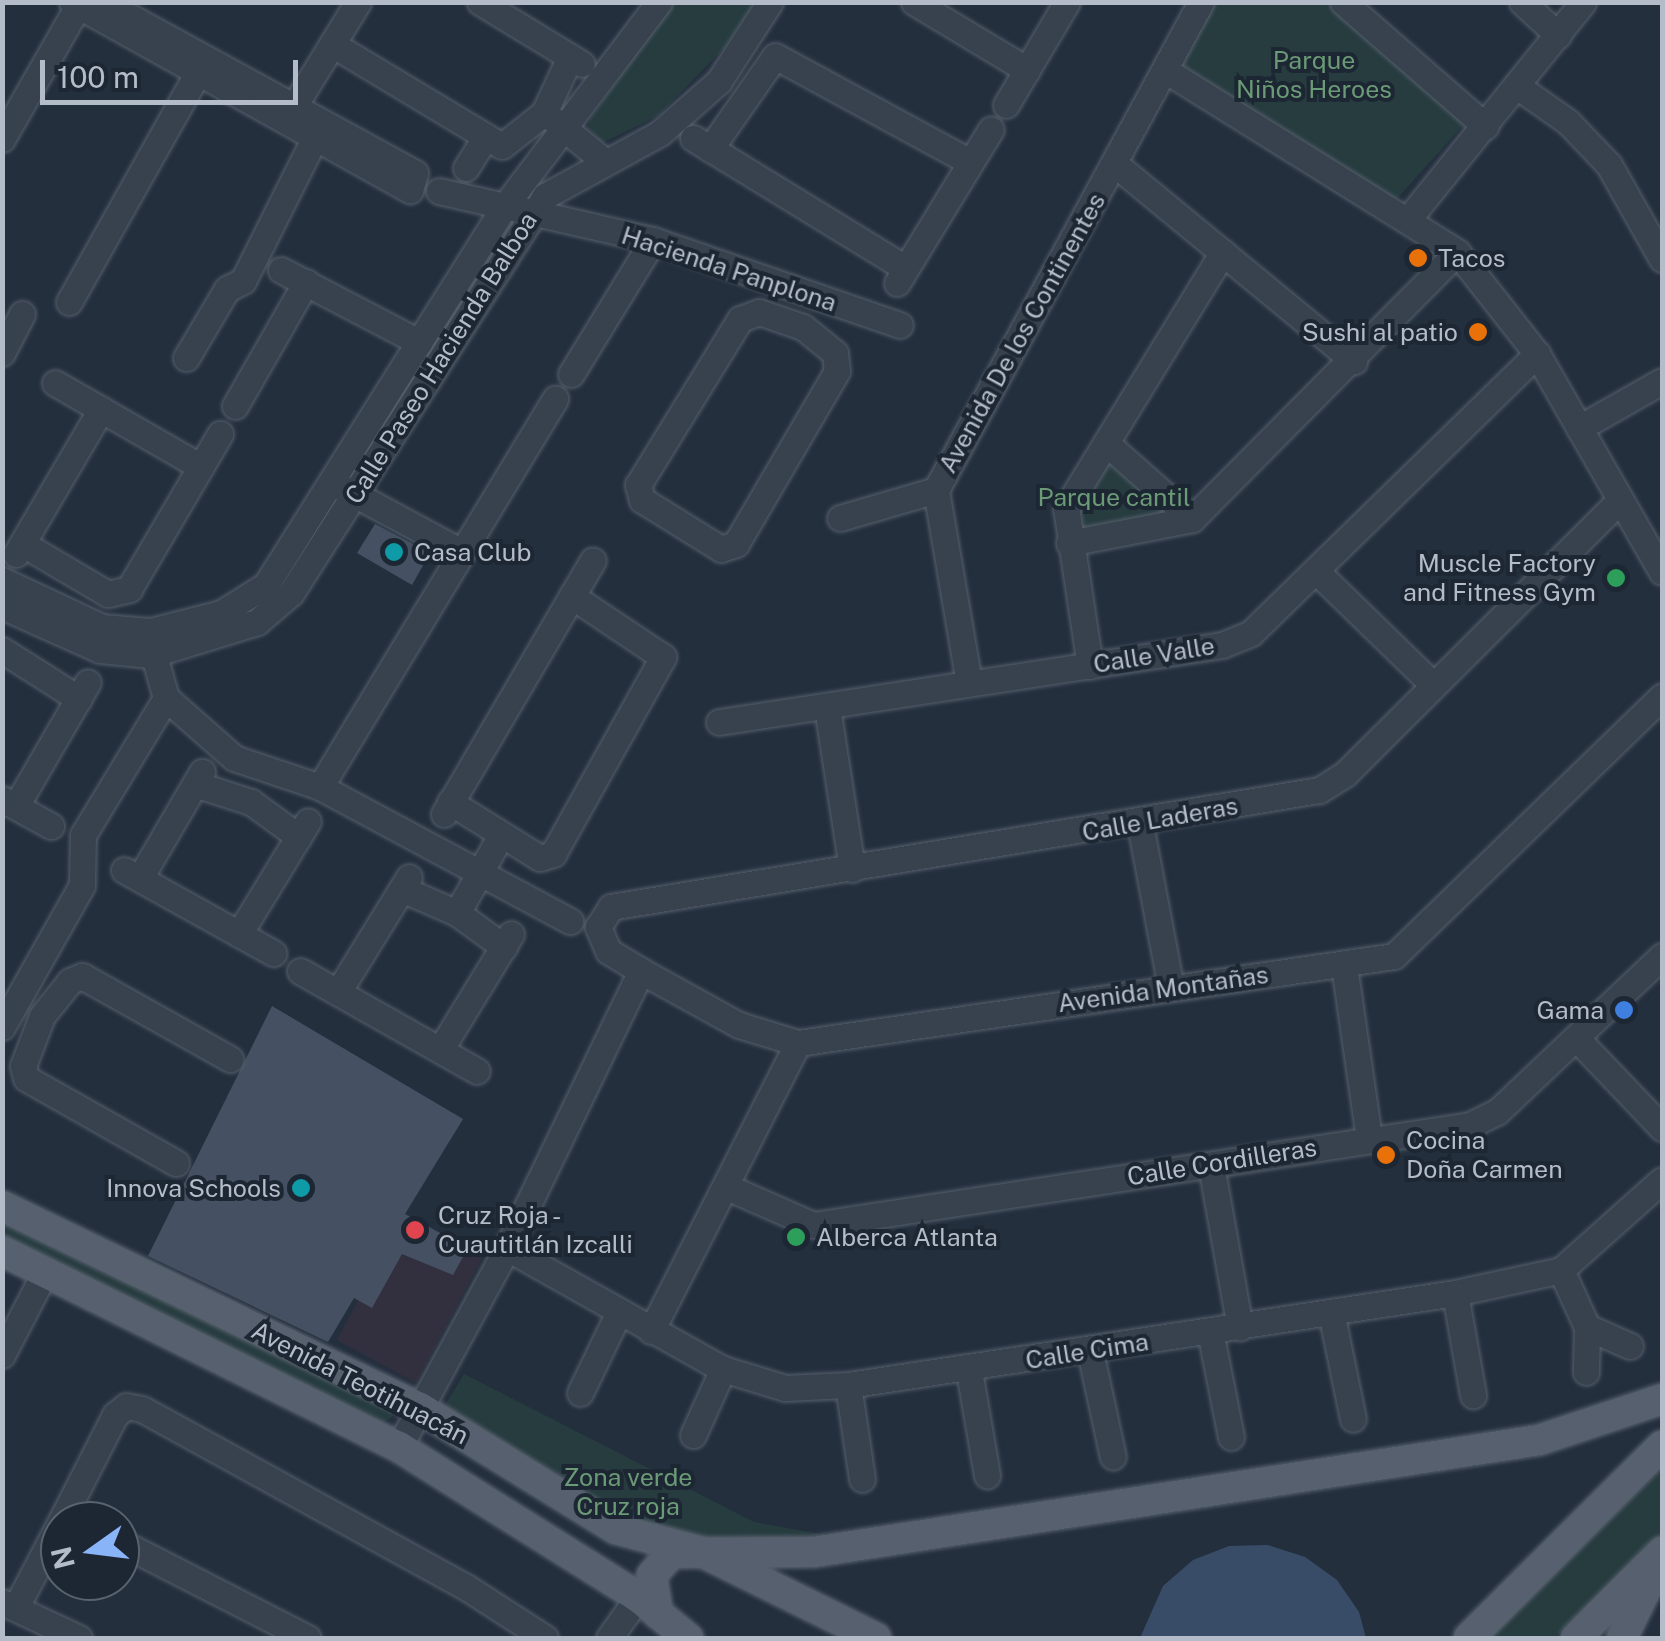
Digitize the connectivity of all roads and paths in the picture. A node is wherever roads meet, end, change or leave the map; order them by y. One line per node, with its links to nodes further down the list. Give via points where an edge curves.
1 (358, 2): 13 (street)
2 (480, 2): 22 (street, via 576,60)
3 (659, 2): 24 (street, Calle Paseo Hacienda Balboa)
4 (770, 2): 17 (street, Calle Paseo Hacienda Balboa)
5 (914, 2): 14 (street)
6 (1067, 2): 14 (street)
7 (1201, 2): 15 (street, Avenida De los Continentes)
8 (1343, 2): 23 (street)
9 (1522, 2): 12 (street)
10 (1583, 2): 12 (street)
11 (84, 4): 16 (street); 27 (street); 28 (street, via 416,177 406,191)
12 (1558, 35): 18 (street)
13 (332, 44): 19 (street); 26 (street)
14 (1026, 70): 21 (street)
15 (1164, 70): 31 (street, Avenida De los Continentes); 36 (street)
16 (197, 74): 28 (street); 44 (street)
17 (719, 82): 20 (street); 29 (street, Calle Paseo Hacienda Balboa, via 660,133)
18 (1517, 86): 23 (street); 40 (street, via 1568,122 1610,166)
19 (302, 93)
20 (743, 94): 30 (street, via 765,62 787,58); 30 (street, via 702,143 901,276)
21 (1006, 105)
22 (544, 113): 24 (street); 26 (street, via 506,145)
23 (1485, 126): 36 (street)
24 (567, 128): 29 (street); 34 (street, Calle Paseo Hacienda Balboa)
25 (991, 129): 30 (street)
26 (485, 138): 32 (street)
27 (2, 139)
28 (312, 141): 51 (street, via 242,280 227,289)
29 (604, 162): 35 (street, Calle Paseo Hacienda Balboa, via 545,196)
30 (970, 162)
31 (1115, 164): 38 (street); 64 (street, Avenida De los Continentes)
32 (466, 168)
33 (439, 191): 34 (street, Hacienda Panplona)
34 (504, 207): 35 (street, Hacienda Panplona); 48 (street, Calle Paseo Hacienda Balboa)
35 (532, 214): 37 (street, Hacienda Panplona); 63 (street, Calle Paseo Hacienda Balboa)
36 (1410, 218): 39 (street)
37 (653, 240): 43 (street, Hacienda Panplona); 53 (street)
38 (1223, 252): 52 (street); 61 (street)
39 (1458, 252): 50 (street); 52 (street)
40 (1662, 259)
41 (280, 270): 42 (street)
42 (306, 282): 48 (street); 57 (street)
43 (820, 299): 46 (street, Hacienda Panplona); 47 (street)
44 (69, 302)
45 (22, 314): 49 (street)
46 (900, 325)
47 (803, 326): 47 (street, via 759,312 740,319 638,485 642,500 720,549 736,544 837,371 834,352)
48 (418, 342): 63 (street, Calle Paseo Hacienda Balboa)
49 (2, 353)
50 (1537, 354): 59 (street); 71 (street, Calle Valle)
51 (186, 358)
52 (1354, 361): 67 (street)
53 (571, 374)
54 (1662, 381): 59 (street)
55 (55, 382): 58 (street)
56 (555, 399): 69 (street)
57 (235, 406)
58 (101, 409): 62 (street); 73 (street, via 20,549)
59 (1578, 428): 65 (street)
60 (220, 434): 62 (street)
61 (1106, 444): 67 (street); 68 (street, via 1066,508)
62 (202, 468): 73 (street, via 129,589 108,594)
63 (344, 488): 69 (street); 78 (street, Calle Paseo Hacienda Balboa, via 291,592 258,622 225,637)
64 (936, 490): 66 (street); 82 (street, Avenida De los Continentes)
65 (1620, 500): 72 (street); 83 (street, Calle Laderas)
66 (840, 518)
67 (1192, 518): 68 (street)
68 (1069, 542): 81 (street)
69 (460, 551): 89 (street)
70 (593, 560): 75 (street)
71 (1317, 572): 81 (street, Calle Valle, via 1236,639); 83 (street)
72 (1662, 572)
73 (74, 576): 77 (street)
74 (2, 580): 77 (street)
75 (572, 596): 94 (street, via 447,808); 94 (street, via 658,649 662,669 553,854 540,858)
76 (2, 606): 77 (street)
77 (53, 621): 78 (street, Calle Paseo Hacienda Balboa, via 100,650); 80 (street)
78 (150, 643): 85 (street)
79 (2, 650): 80 (street)
80 (32, 663): 90 (street, via 83,691)
81 (1090, 666): 82 (street, Calle Valle)
82 (969, 683): 86 (street, Calle Valle)
83 (1433, 685): 92 (street, Calle Laderas, via 1345,774 1320,790)
84 (1662, 696): 103 (street, Avenida Montañas, via 1418,939 1394,956)
85 (166, 698): 88 (street, via 234,758); 108 (street, via 83,835 82,884)
86 (827, 707): 87 (street, Calle Valle); 95 (street)
87 (719, 722)
88 (272, 773): 89 (street); 91 (street)
89 (320, 786): 96 (street)
90 (10, 802): 93 (street)
91 (251, 802): 100 (street, via 304,829); 100 (street, via 198,778 132,874)
92 (1140, 824): 95 (street, Calle Laderas); 106 (street)
93 (51, 826)
94 (501, 835): 96 (street)
95 (852, 868): 99 (street, Calle Laderas, via 611,907)
96 (478, 873): 97 (street); 98 (street)
97 (457, 913): 107 (street, via 405,883); 113 (street, via 508,940)
98 (570, 921)
99 (598, 927): 105 (street, Avenida Montañas, via 608,952)
100 (240, 934): 101 (street)
101 (274, 954)
102 (1662, 956): 111 (street, Calle Cordilleras)
103 (1344, 964): 106 (street, Avenida Montañas); 117 (street)
104 (300, 971): 107 (street)
105 (641, 971): 112 (street, Avenida Montañas, via 739,1025); 123 (street)
106 (1172, 988): 112 (street, Avenida Montañas)
107 (338, 992): 113 (street)
108 (18, 1002): 109 (street); 110 (street)
109 (42, 1016): 114 (street, via 82,976); 118 (street, via 23,1066 26,1078)
110 (2, 1027)
111 (1578, 1040): 116 (street); 117 (street, Calle Cordilleras, via 1497,1112 1470,1125)
112 (798, 1043): 120 (street)
113 (440, 1050): 115 (street)
114 (230, 1059)
115 (477, 1071)
116 (1662, 1128)
117 (1370, 1139): 119 (street, Calle Cordilleras)
118 (176, 1163)
119 (1211, 1165): 120 (street, Calle Cordilleras, via 813,1225); 130 (street)
120 (726, 1187): 132 (street)
121 (1657, 1196): 125 (street, Calle Cima)
122 (2, 1206): 144 (main road, Avenida Teotihuacán)
123 (507, 1248): 129 (street, Calle Cima); 144 (street)
124 (2, 1251): 126 (main road, Avenida Teotihuacán)
125 (1560, 1270): 127 (street, Calle Cima); 131 (street)
126 (44, 1274): 136 (street); 149 (main road, Avenida Teotihuacán)
127 (1455, 1293): 128 (street, Calle Cima); 142 (street)
128 (1331, 1312): 130 (street, Calle Cima); 145 (street)
129 (618, 1314): 132 (street, Calle Cima); 141 (street)
130 (1240, 1327): 133 (street, Calle Cima)
131 (1588, 1327): 134 (street); 139 (street)
132 (651, 1331): 137 (street, Calle Cima)
133 (1210, 1332): 135 (street, Calle Cima); 147 (street)
134 (1630, 1346)
135 (1090, 1351): 138 (street, Calle Cima); 150 (street)
136 (2, 1355)
137 (723, 1369): 140 (street, Calle Cima, via 784,1388); 146 (street)
138 (969, 1371): 140 (street, Calle Cima); 151 (street)
139 (1586, 1372)
140 (848, 1386): 152 (street)
141 (580, 1393)
142 (1473, 1395)
143 (1662, 1399): 155 (main road, via 1611,1420 1500,1446 814,1552)
144 (420, 1408): 149 (street); 155 (main road, Avenida Teotihuacán, via 616,1529)
145 (1354, 1419)
146 (693, 1434)
147 (1230, 1438)
148 (1662, 1446): 166 (main road)
149 (399, 1448): 159 (main road, Avenida Teotihuacán)
150 (1114, 1457)
151 (987, 1476)
152 (862, 1478)
153 (75, 1501): 162 (street, via 126,1406 466,1587)
154 (140, 1552): 161 (street)
155 (702, 1552): 159 (main road, via 672,1553 660,1562); 165 (main road, Avenida Teotihuacán)
156 (1662, 1554): 167 (main road); 168 (main road)
157 (40, 1558): 158 (street)
158 (9, 1604): 160 (street)
159 (648, 1606): 163 (street); 164 (main road, Avenida Teotihuacán)
160 (78, 1638)
161 (306, 1638)
162 (546, 1638)
163 (609, 1638)
164 (688, 1638)
165 (876, 1638)
166 (1469, 1638)
167 (1576, 1638)
168 (1622, 1638)

